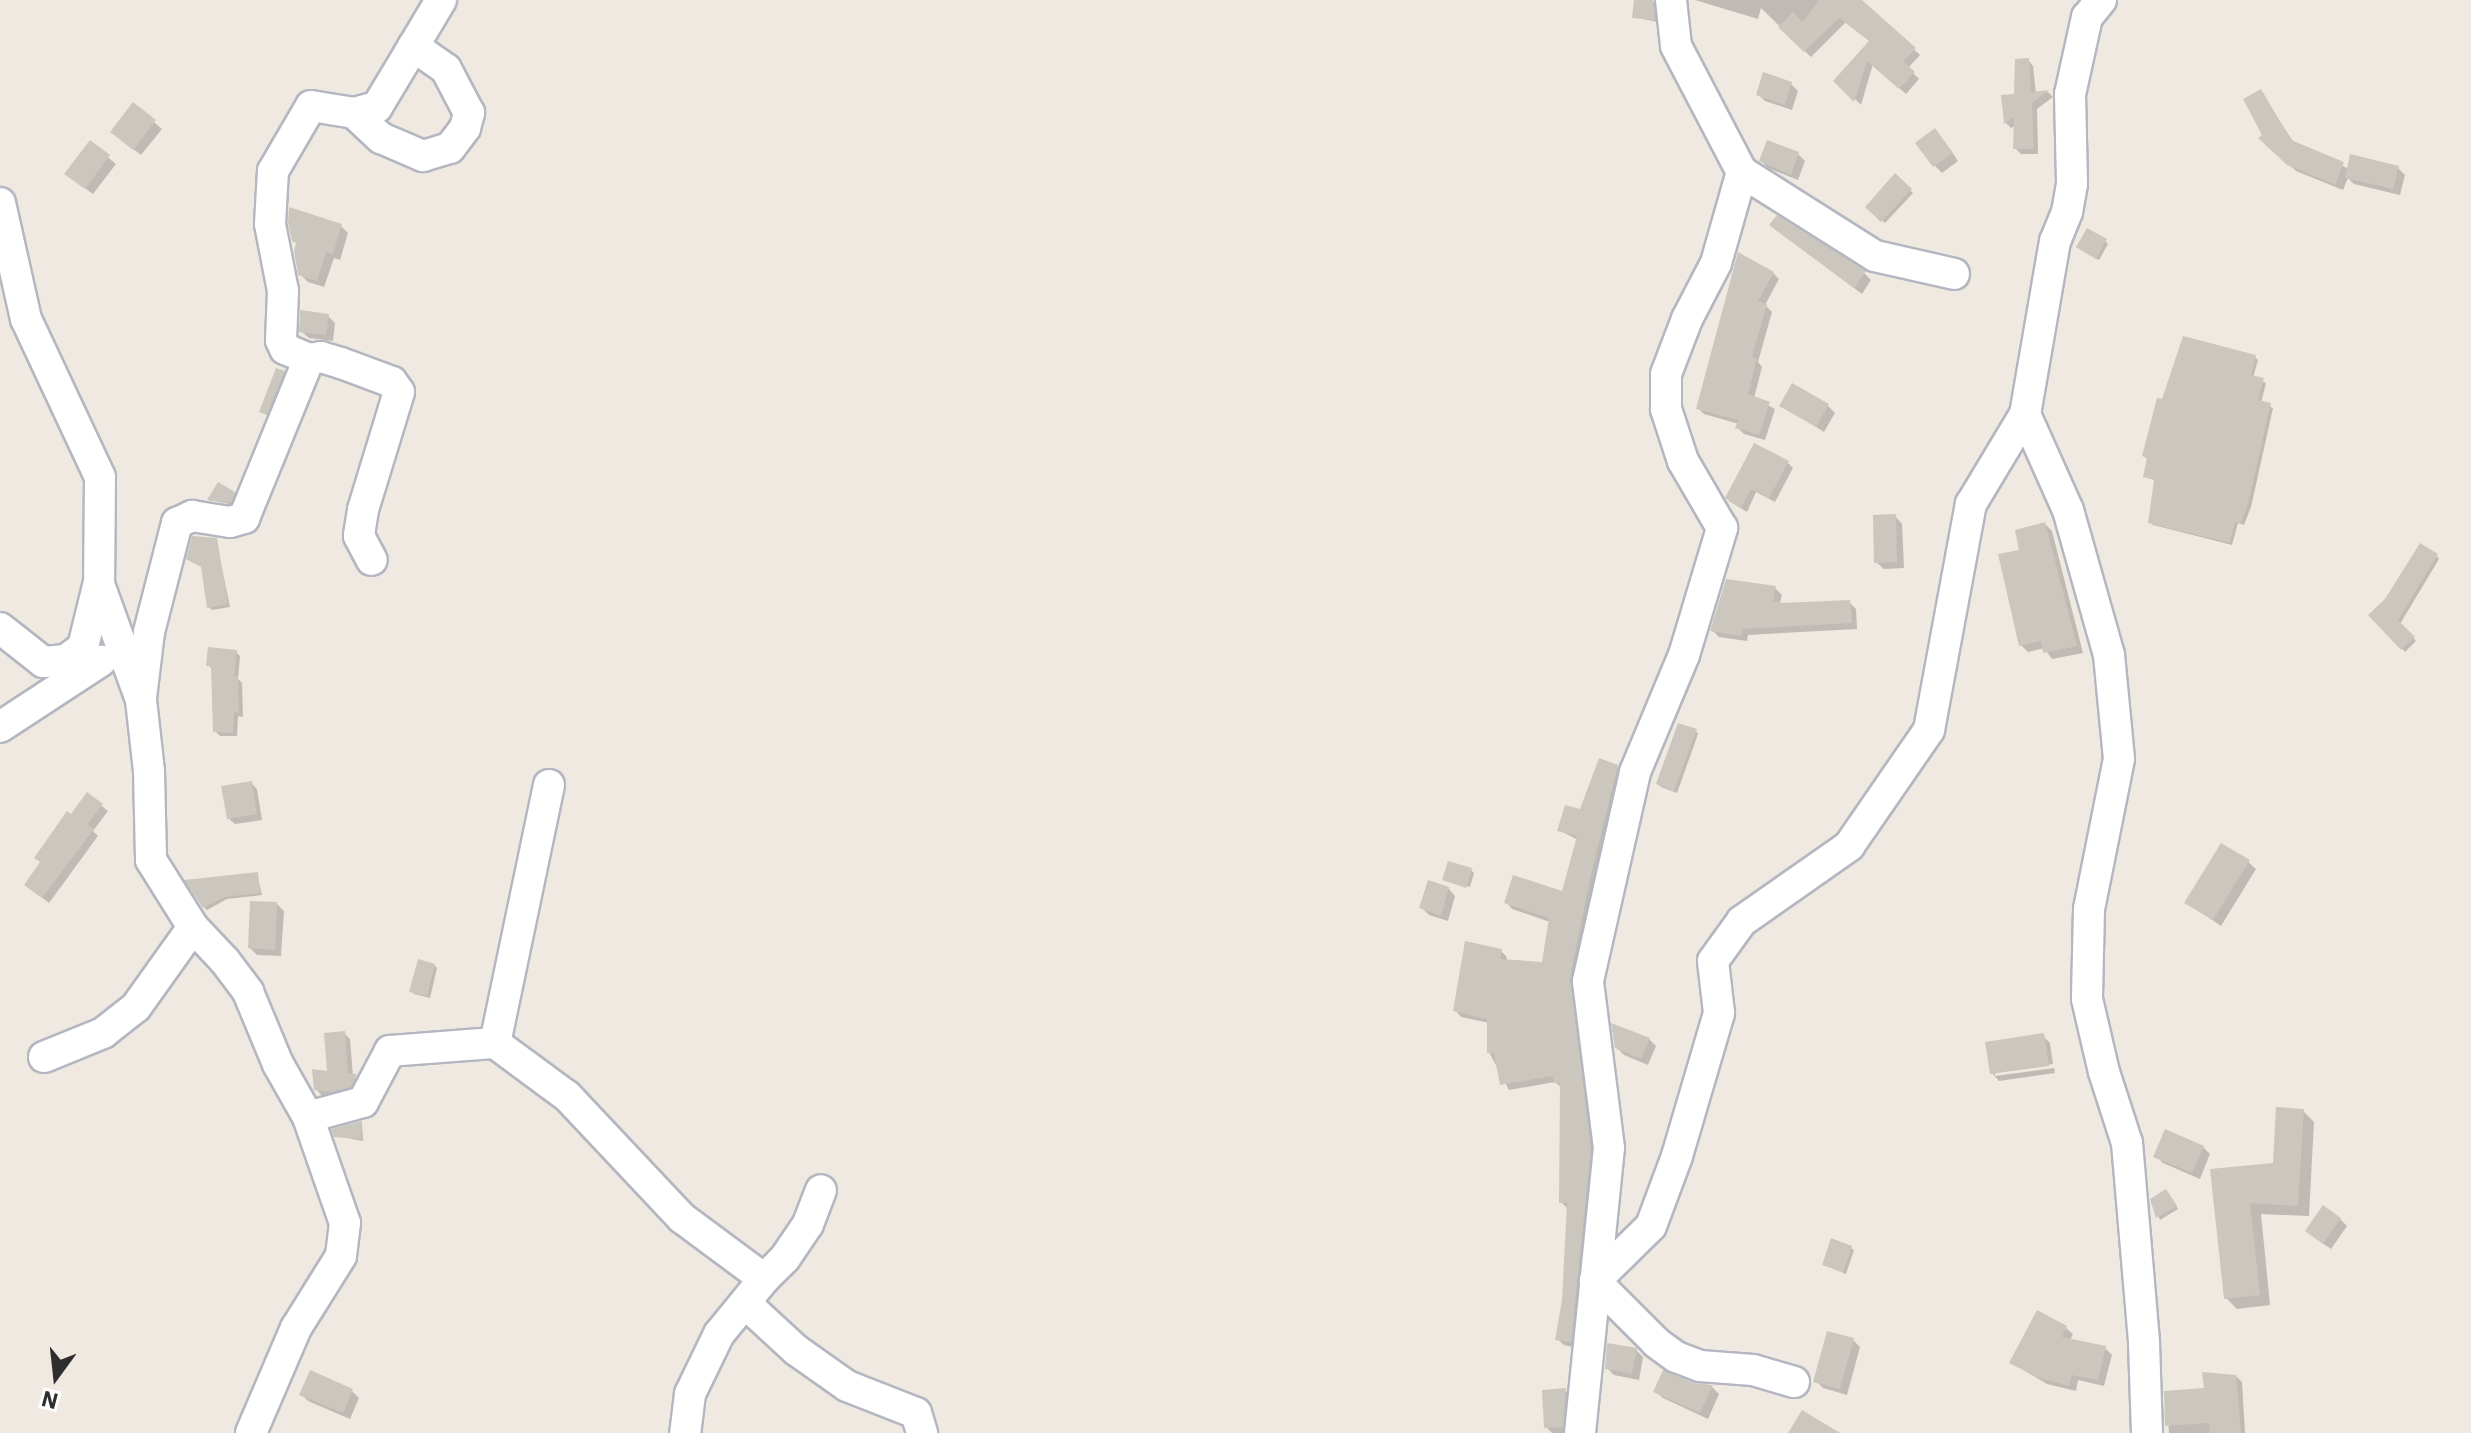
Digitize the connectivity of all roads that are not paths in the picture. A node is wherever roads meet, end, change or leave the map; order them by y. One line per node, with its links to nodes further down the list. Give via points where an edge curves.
1 (441, 0): 4 (street)
2 (1671, 0): 6 (street, via 1676,46)
3 (2101, 0): 10 (street, via 2087,17 2070,94 2072,184 2055,241)
4 (413, 46): 5 (street, via 377,107); 5 (street, via 446,69 469,113 450,148 423,156 381,138)
5 (354, 113): 9 (street, via 311,106 273,171 270,224 283,291 281,340 285,349)
6 (1742, 172): 8 (street, via 1875,256); 24 (street, via 1716,263 1666,374 1666,409 1683,461 1722,528 1684,655 1635,772 1588,981 1609,1148)
7 (0, 203): 12 (street, via 26,319 100,477)
8 (1954, 274)
9 (309, 359): 11 (street, via 341,363 392,382 399,392 363,510 359,536); 15 (street, via 244,518 230,522 192,516 177,523 149,632)
10 (2025, 414): 24 (street, via 1971,504 1929,730 1849,846 1742,921 1713,961 1719,1013 1672,1170 1651,1226); 31 (street, via 2068,510 2109,655 2119,759 2089,909 2087,999 2127,1143)
11 (372, 560)
12 (99, 584): 13 (street, via 83,647 66,660 43,662); 14 (street)
13 (0, 628)
14 (120, 652): 15 (street); 16 (street)
15 (141, 700): 18 (street, via 151,860)
16 (0, 727)
17 (549, 785): 19 (street)
18 (193, 927): 20 (street, via 136,1007 103,1033); 21 (street, via 248,992 278,1064)
19 (495, 1043): 21 (street, via 390,1051 363,1102); 23 (street, via 567,1096 682,1218)
20 (44, 1057)
21 (308, 1117): 27 (street, via 345,1223 341,1256 296,1328)
22 (821, 1190): 23 (street, via 808,1224)
23 (764, 1279): 25 (street)
24 (1595, 1281): 26 (street, via 1676,1357); 30 (street)
25 (745, 1303): 28 (street, via 719,1334 690,1394); 29 (street, via 796,1350 847,1386 916,1413)
26 (1794, 1382)
27 (251, 1433)
28 (685, 1433)
29 (922, 1433)
30 (1580, 1433)
31 (2147, 1433)

